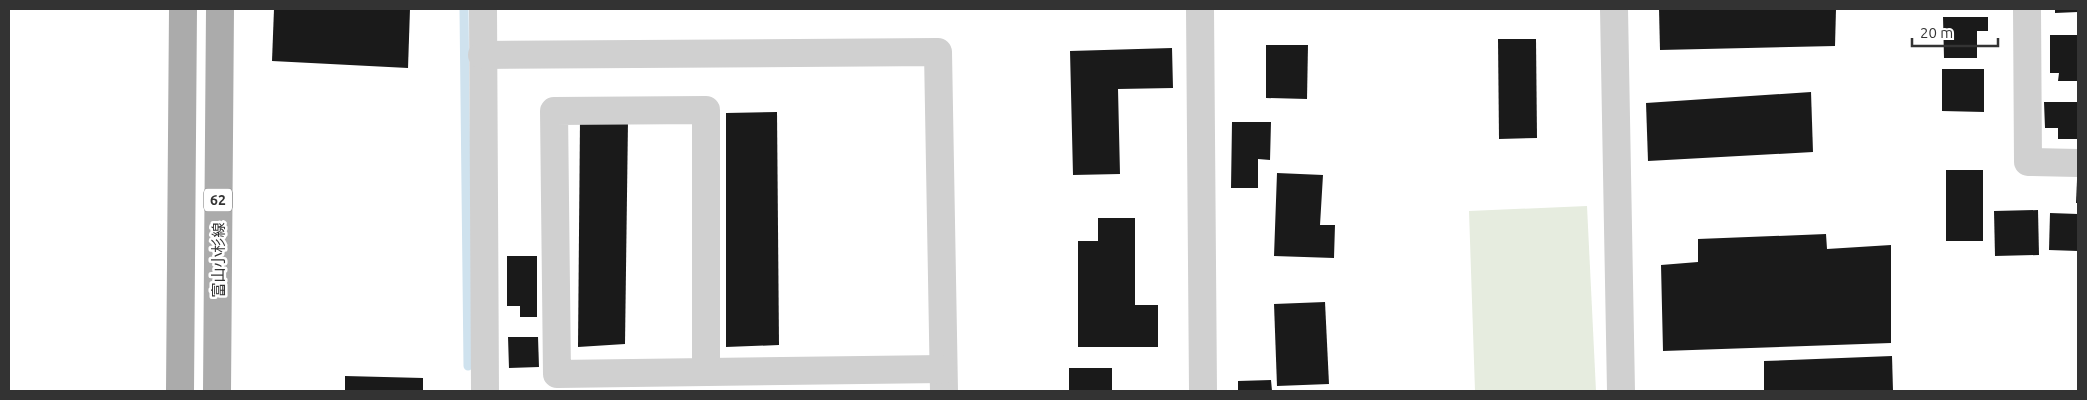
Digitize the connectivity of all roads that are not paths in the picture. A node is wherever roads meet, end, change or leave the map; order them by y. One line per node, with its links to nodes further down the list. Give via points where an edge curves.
1 (183, 9): 11 (main road)
2 (220, 9): 12 (main road, 富山小杉線 / 62)
3 (483, 9): 7 (street)
4 (1200, 9): 14 (street)
5 (1614, 9): 15 (street)
6 (2027, 9): 8 (street, via 2028,162)
7 (482, 55): 10 (street, via 938,52); 13 (street)
8 (2078, 163)
9 (706, 372): 9 (street, via 557,374 554,111 706,110); 10 (street)
10 (944, 380)
11 (180, 391)
12 (217, 391)
13 (485, 391)
14 (1203, 391)
15 (1621, 391)

